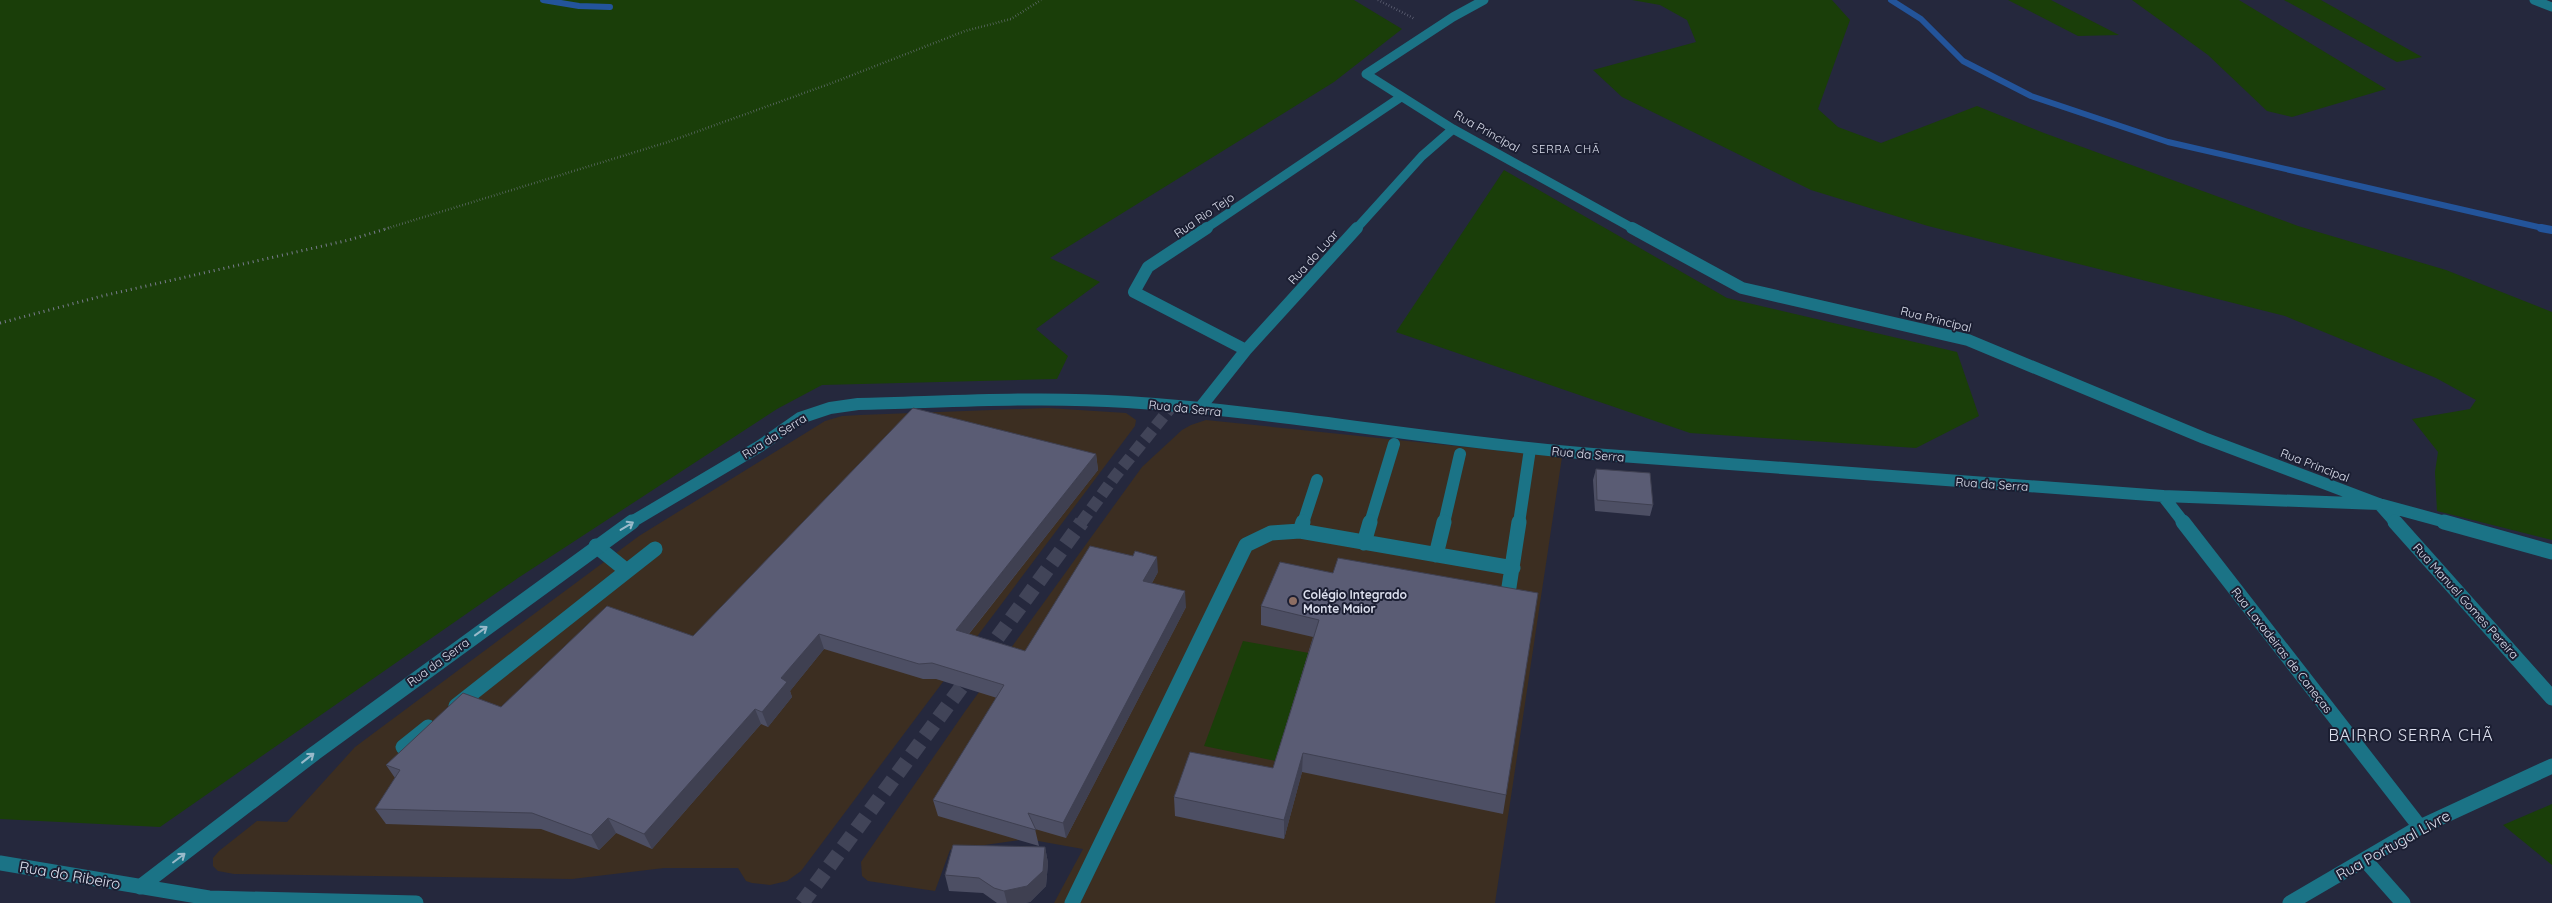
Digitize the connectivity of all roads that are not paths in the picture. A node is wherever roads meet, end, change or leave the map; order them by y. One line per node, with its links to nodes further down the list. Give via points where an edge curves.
1 (1484, 0): 4 (street, Rua Principal, via 1366,74)
2 (2534, 0): 3 (street)
3 (2552, 7)
4 (1401, 97): 5 (street, Rua Principal); 6 (street, Rua Rio Tejo, via 1148,267 1134,292)
5 (1453, 129): 6 (street, Rua do Luar, via 1422,156); 13 (street, Rua Principal, via 1742,288 1968,340 2204,438)
6 (1246, 350): 7 (street, Rua do Luar)
7 (1200, 408): 9 (street, Rua da Serra); 16 (street, Rua da Serra, one-way to 7, via 800,418 830,408 899,402 1053,400)
8 (1394, 444): 15 (street)
9 (1530, 449): 12 (street, Rua da Serra); 20 (street)
10 (1460, 454): 19 (street)
11 (1317, 480): 14 (street)
12 (2163, 496): 13 (street, Rua da Serra); 26 (street, Rua Lavadeiras de Caneças)
13 (2379, 504): 18 (street, Rua Principal); 23 (street, Rua Manuel Gomes Pereira)
14 (1300, 531): 15 (street); 31 (street, via 1271,533 1246,545)
15 (1364, 542): 19 (street)
16 (596, 546): 21 (street); 29 (street, Rua da Serra, one-way to 16, via 315,753)
17 (655, 549): 21 (street)
18 (2552, 552)
19 (1436, 555): 20 (street)
20 (1513, 568): 22 (street)
21 (627, 571): 24 (street)
22 (1509, 587)
23 (2552, 698)
24 (403, 747)
25 (2552, 766): 26 (street, Rua Portugal Livre)
26 (2420, 827): 27 (street, Rua Portugal Livre)
27 (2365, 860): 32 (street, Rua Portugal Livre); 33 (street)
28 (0, 863): 29 (street, Rua do Ribeiro)
29 (140, 887): 30 (street, via 209,898)
30 (416, 903)
31 (1072, 903)
32 (2290, 903)
33 (2404, 903)

